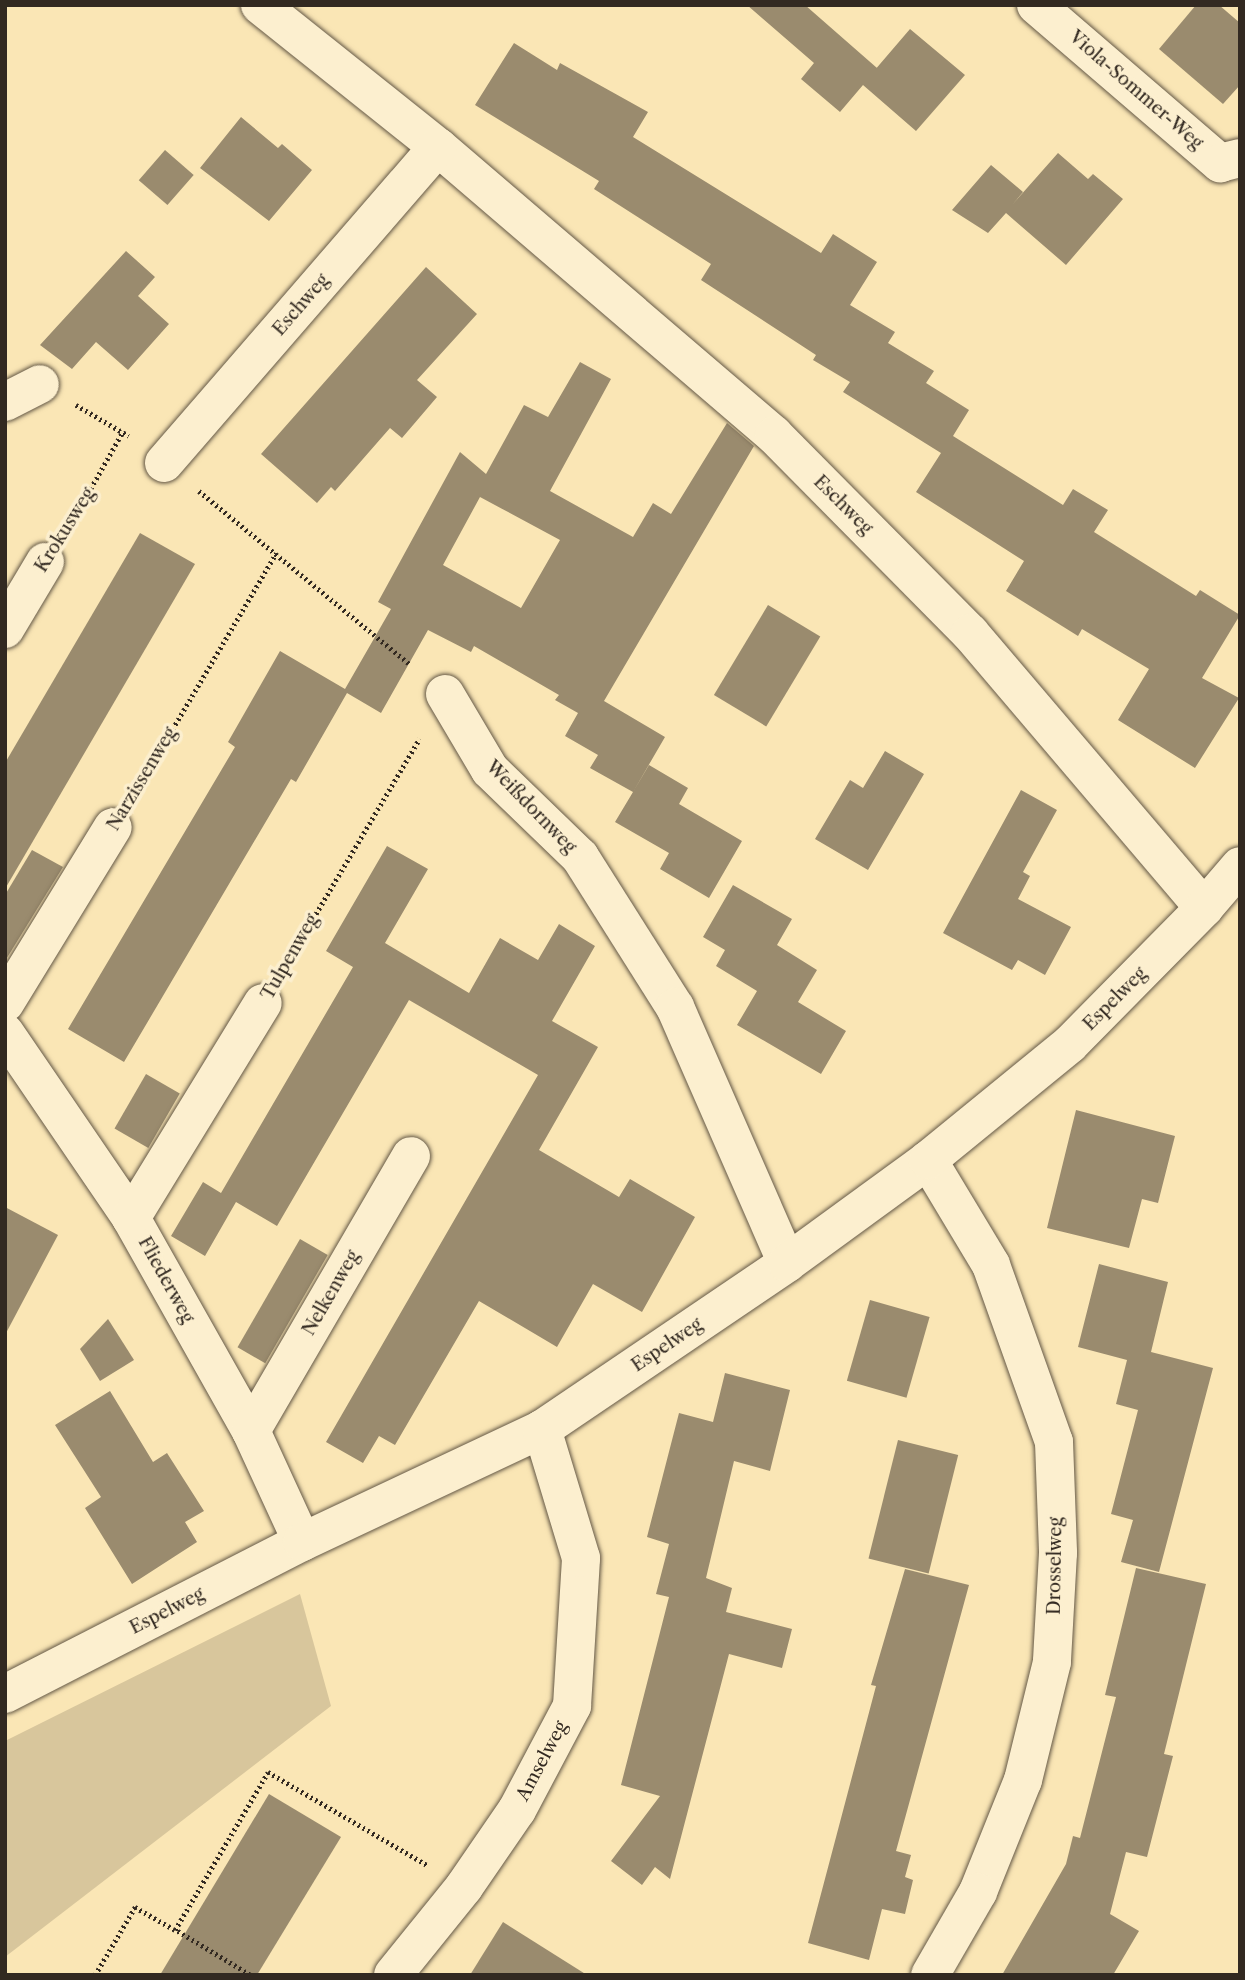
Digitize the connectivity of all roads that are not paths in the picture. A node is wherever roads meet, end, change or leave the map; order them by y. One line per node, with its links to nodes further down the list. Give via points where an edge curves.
1 (260, 5): 3 (street, Eschweg)
2 (1036, 5): 4 (street, Viola-Sommer-Weg, via 1220,163)
3 (438, 147): 7 (street, Eschweg); 13 (street, Eschweg, via 783,445 970,633)
4 (1240, 159)
5 (40, 384): 6 (street)
6 (5, 402)
7 (164, 463)
8 (45, 562): 9 (street, Krokusweg)
9 (5, 629)
10 (445, 694): 20 (street, Weißdornweg, via 490,770 580,858 675,1007)
11 (113, 827): 14 (street, Narzissenweg)
12 (1240, 866): 13 (street, Espelweg)
13 (1204, 908): 18 (street, Espelweg, via 1070,1044)
14 (5, 1003)
15 (263, 1003): 19 (street, Tulpenweg)
16 (5, 1033): 19 (street, Fliederweg)
17 (411, 1156): 22 (street, Nelkenweg)
18 (928, 1160): 20 (street, Espelweg); 26 (street, Drosselweg, via 990,1265 1054,1442 1059,1553 1052,1662 1023,1780 978,1892)
19 (131, 1218): 22 (street, Fliederweg)
20 (787, 1263): 21 (street, Espelweg)
21 (542, 1429): 23 (street, Espelweg); 25 (street, Amselweg, via 581,1558 572,1706 517,1810 464,1887)
22 (251, 1431): 23 (street, Fliederweg)
23 (302, 1542): 24 (street, Espelweg)
24 (5, 1694)
25 (393, 1975)
26 (930, 1975)

